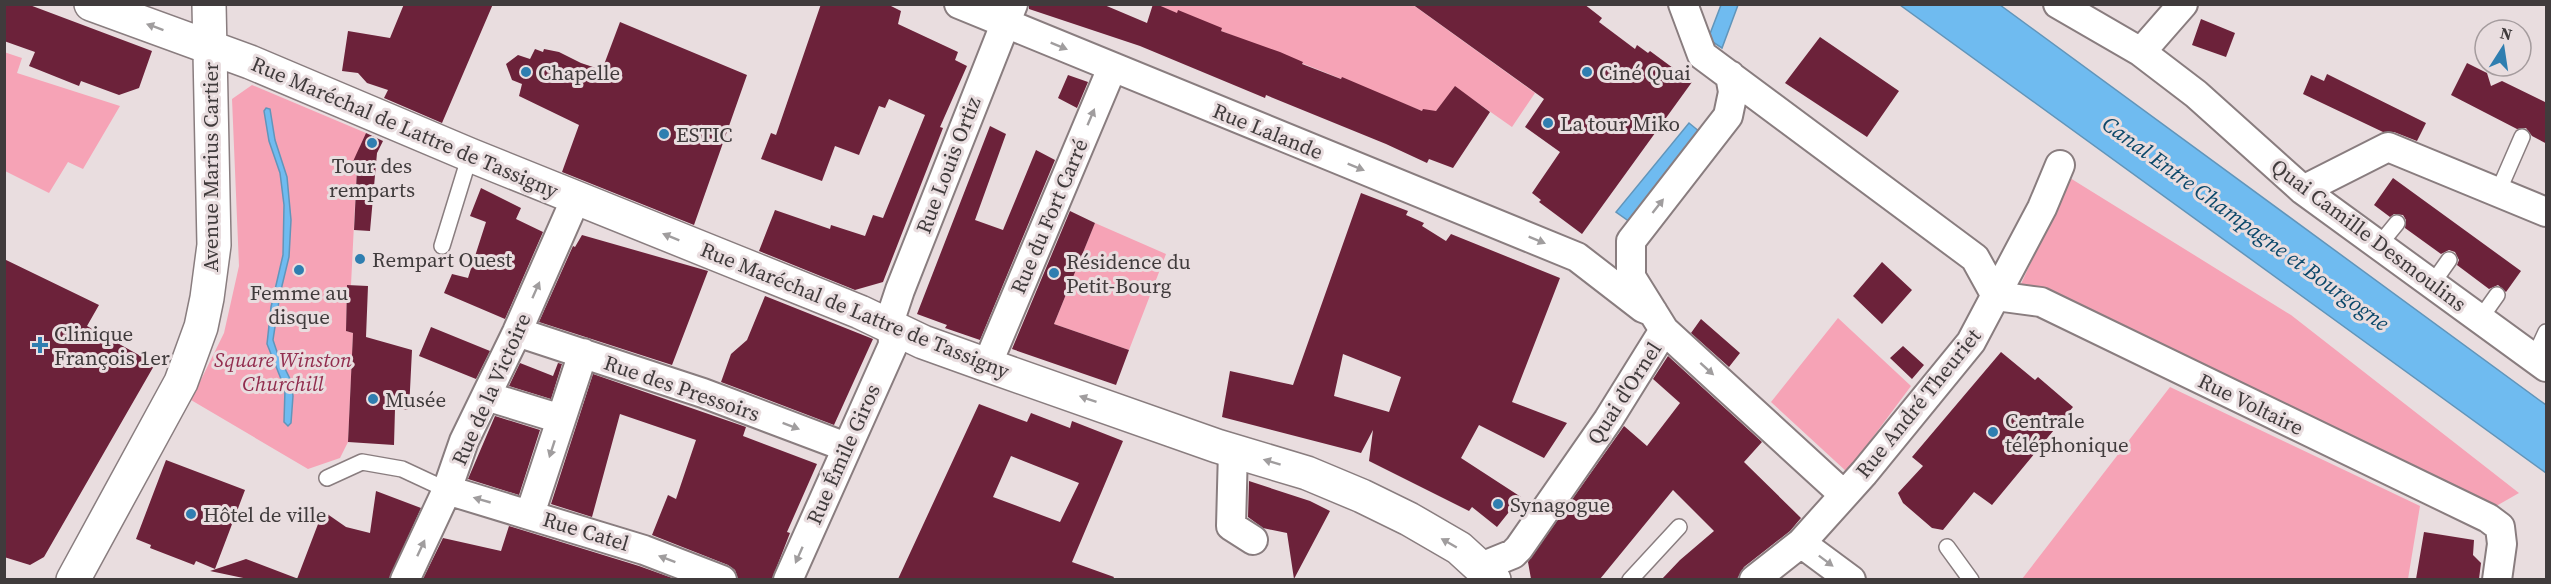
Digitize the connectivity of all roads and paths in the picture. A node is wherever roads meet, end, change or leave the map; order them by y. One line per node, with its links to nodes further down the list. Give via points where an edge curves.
1 (91, 4): 8 (main road, Rue Maréchal de Lattre de Tassigny, one-way to 1)
2 (209, 4): 8 (main road, Avenue Marius Cartier)
3 (959, 4): 7 (street, Rue Lalande)
4 (1683, 4): 11 (street, via 1702,55)
5 (2058, 4): 9 (street, Quai Camille Desmoulins)
6 (2184, 4): 9 (street)
7 (1009, 14): 10 (street, Rue Lalande, one-way to 10); 30 (street, Rue Louis Ortiz, via 900,290)
8 (210, 47): 13 (main road, Rue Maréchal de Lattre de Tassigny); 49 (main road, Avenue Marius Cartier, via 214,245 201,327 181,382)
9 (2141, 52): 15 (street, Quai Camille Desmoulins, via 2196,94)
10 (1112, 68): 23 (street, Rue Lalande, one-way to 23); 35 (street, Rue du Fort Carré, one-way to 10)
11 (1730, 75): 20 (street, one-way to 11, via 1728,116 1733,92); 27 (street, via 1975,258)
12 (2522, 137): 16 (lane)
13 (470, 155): 17 (main road, Rue Maréchal de Lattre de Tassigny); 22 (lane)
14 (2060, 165): 27 (street, Rue André Theuriet)
15 (2303, 190): 16 (street, via 2388,147); 21 (street, Quai Camille Desmoulins)
16 (2498, 192): 18 (street)
17 (576, 198): 30 (main road, Rue Maréchal de Lattre de Tassigny, one-way to 17); 31 (street, Rue de la Victoire, one-way to 17)
18 (2547, 212)
19 (2397, 223): 21 (lane)
20 (1630, 242): 23 (street); 29 (street, Quai d'Ornel, via 1631,276)
21 (2379, 245): 25 (street, Quai Camille Desmoulins)
22 (442, 246)
23 (1577, 257): 29 (street, Rue Lalande)
24 (2449, 260): 25 (lane)
25 (2432, 284): 28 (street, Quai Camille Desmoulins)
26 (2497, 295): 28 (lane)
27 (1996, 296): 42 (street, Rue André Theuriet, via 1971,342); 57 (street, Rue Voltaire, via 2041,302 2488,518 2500,527)
28 (2480, 319): 34 (street, Quai Camille Desmoulins)
29 (1658, 321): 42 (street, one-way to 42); 48 (street, Quai d'Ornel, via 1608,420)
30 (892, 327): 35 (main road, Rue Maréchal de Lattre de Tassigny); 38 (street, Rue Émile Giros, via 893,345)
31 (517, 332): 33 (street, Rue des Pressoirs); 36 (street, Rue de la Victoire)
32 (2547, 332): 34 (lane)
33 (583, 353): 37 (street); 38 (street, Rue des Pressoirs, one-way to 38)
34 (2540, 363)
35 (987, 364): 39 (main road, Rue Maréchal de Lattre de Tassigny, one-way to 35)
36 (486, 396): 37 (street); 41 (street, Rue de la Victoire, via 464,441)
37 (561, 419): 43 (street, one-way to 43)
38 (846, 447): 52 (street, Rue Émile Giros, one-way to 52)
39 (1233, 450): 45 (street, via 1231,526); 48 (main road, Rue Maréchal de Lattre de Tassigny, one-way to 39, via 1307,472)
40 (327, 478): 41 (lane, via 362,462 402,469)
41 (447, 490): 43 (street, Rue Catel, one-way to 41); 50 (street, Rue de la Victoire, one-way to 41)
42 (1843, 494): 46 (street, Rue André Theuriet)
43 (530, 514): 51 (street, Rue Catel, one-way to 43, via 644,549)
44 (1679, 527): 53 (lane)
45 (1253, 540)
46 (1801, 543): 54 (street, Rue André Theuriet); 55 (street, one-way to 55)
47 (1947, 547): 56 (lane)
48 (1503, 566)
49 (73, 579)
50 (405, 579)
51 (722, 579)
52 (788, 579)
53 (1630, 579)
54 (1754, 579)
55 (1851, 579)
56 (1971, 579)
57 (2497, 579)

